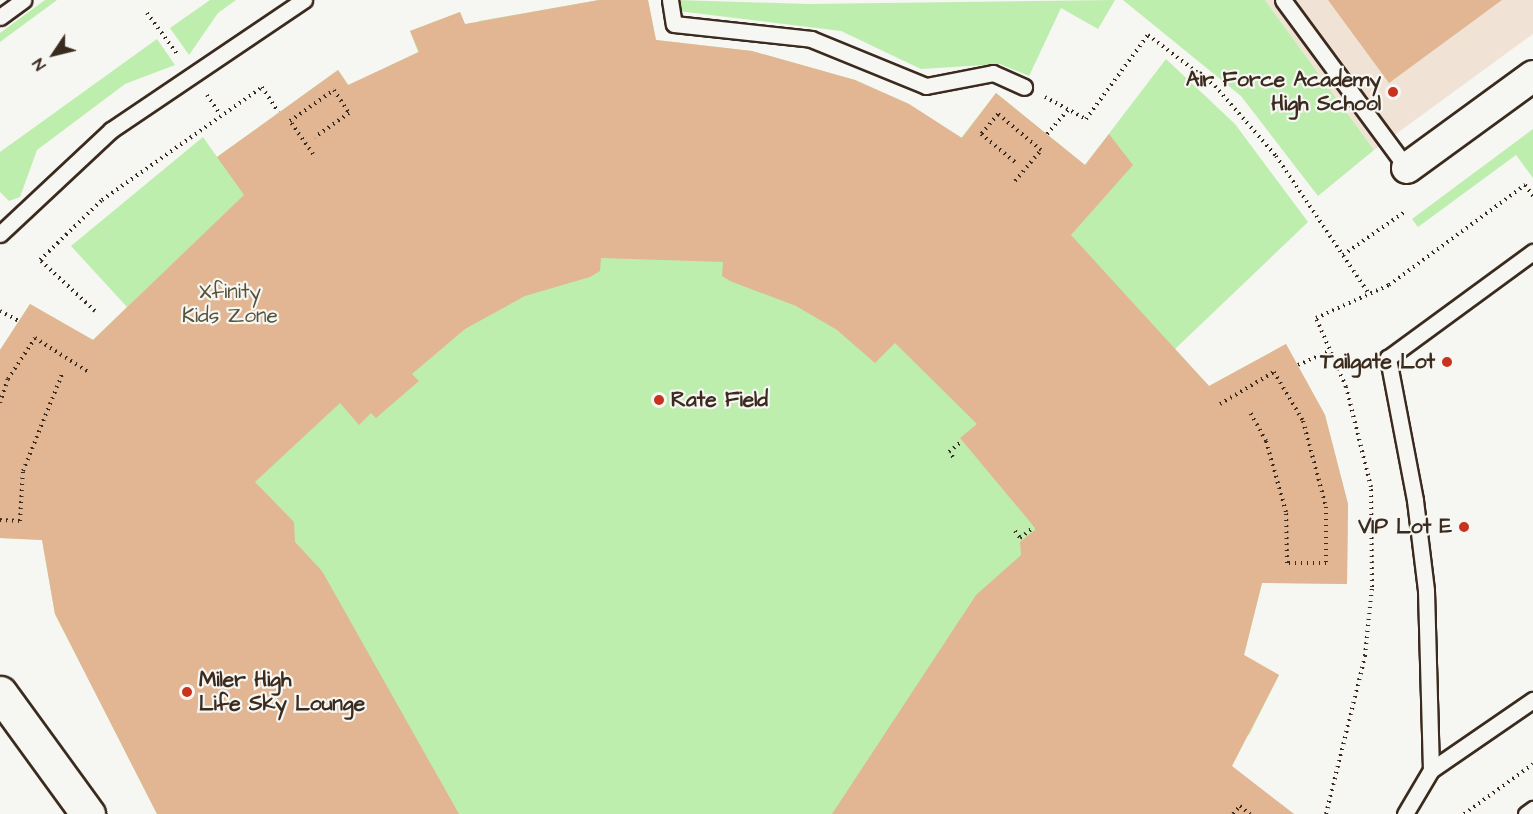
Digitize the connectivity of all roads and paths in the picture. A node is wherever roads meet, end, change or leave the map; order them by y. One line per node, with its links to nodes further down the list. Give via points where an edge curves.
1 (23, 0): 5 (lane)
2 (304, 0): 17 (lane, via 111,130)
3 (670, 0): 7 (lane, via 674,24 811,39 926,86 993,73)
4 (1283, 0): 14 (lane)
5 (0, 17)
6 (1533, 76): 14 (street)
7 (1024, 87): 8 (path)
8 (1068, 110): 10 (path); 19 (path, via 1086,119 1148,35 1215,86 1276,156)
9 (278, 112): 22 (path, via 262,87 102,200 40,260)
10 (1047, 134)
11 (315, 137): 12 (path, via 350,113 334,90 290,121)
12 (313, 154)
13 (1015, 162): 15 (path, via 981,134 998,114 1041,150)
14 (1407, 168)
15 (1015, 181)
16 (1406, 211): 19 (path)
17 (2, 228)
18 (1533, 252): 39 (lane, via 1388,358 1414,489 1426,590)
19 (1342, 255): 20 (path)
20 (1369, 294)
21 (0, 311): 23 (path)
22 (95, 311)
23 (19, 321)
24 (1330, 351): 25 (path)
25 (1298, 366)
26 (63, 372): 33 (path, via 23,471 20,521)
27 (90, 373): 28 (path, via 35,338 8,379)
28 (0, 403)
29 (1220, 404): 30 (path, via 1274,372 1306,432 1326,507 1326,563 1287,563 1286,512 1266,441)
30 (1250, 412)
31 (962, 441): 32 (path, via 949,452)
32 (953, 457)
33 (0, 520)
34 (1034, 527): 35 (path, via 1020,538)
35 (1015, 531)
36 (0, 693): 41 (main road)
37 (1533, 700): 39 (lane)
38 (1533, 764): 45 (path)
39 (1431, 770): 44 (lane)
40 (1533, 809): 46 (lane)
41 (88, 814)
42 (1233, 814): 43 (path, via 1240,806)
43 (1250, 814)
44 (1405, 814)
45 (1464, 814)
46 (1526, 814)

